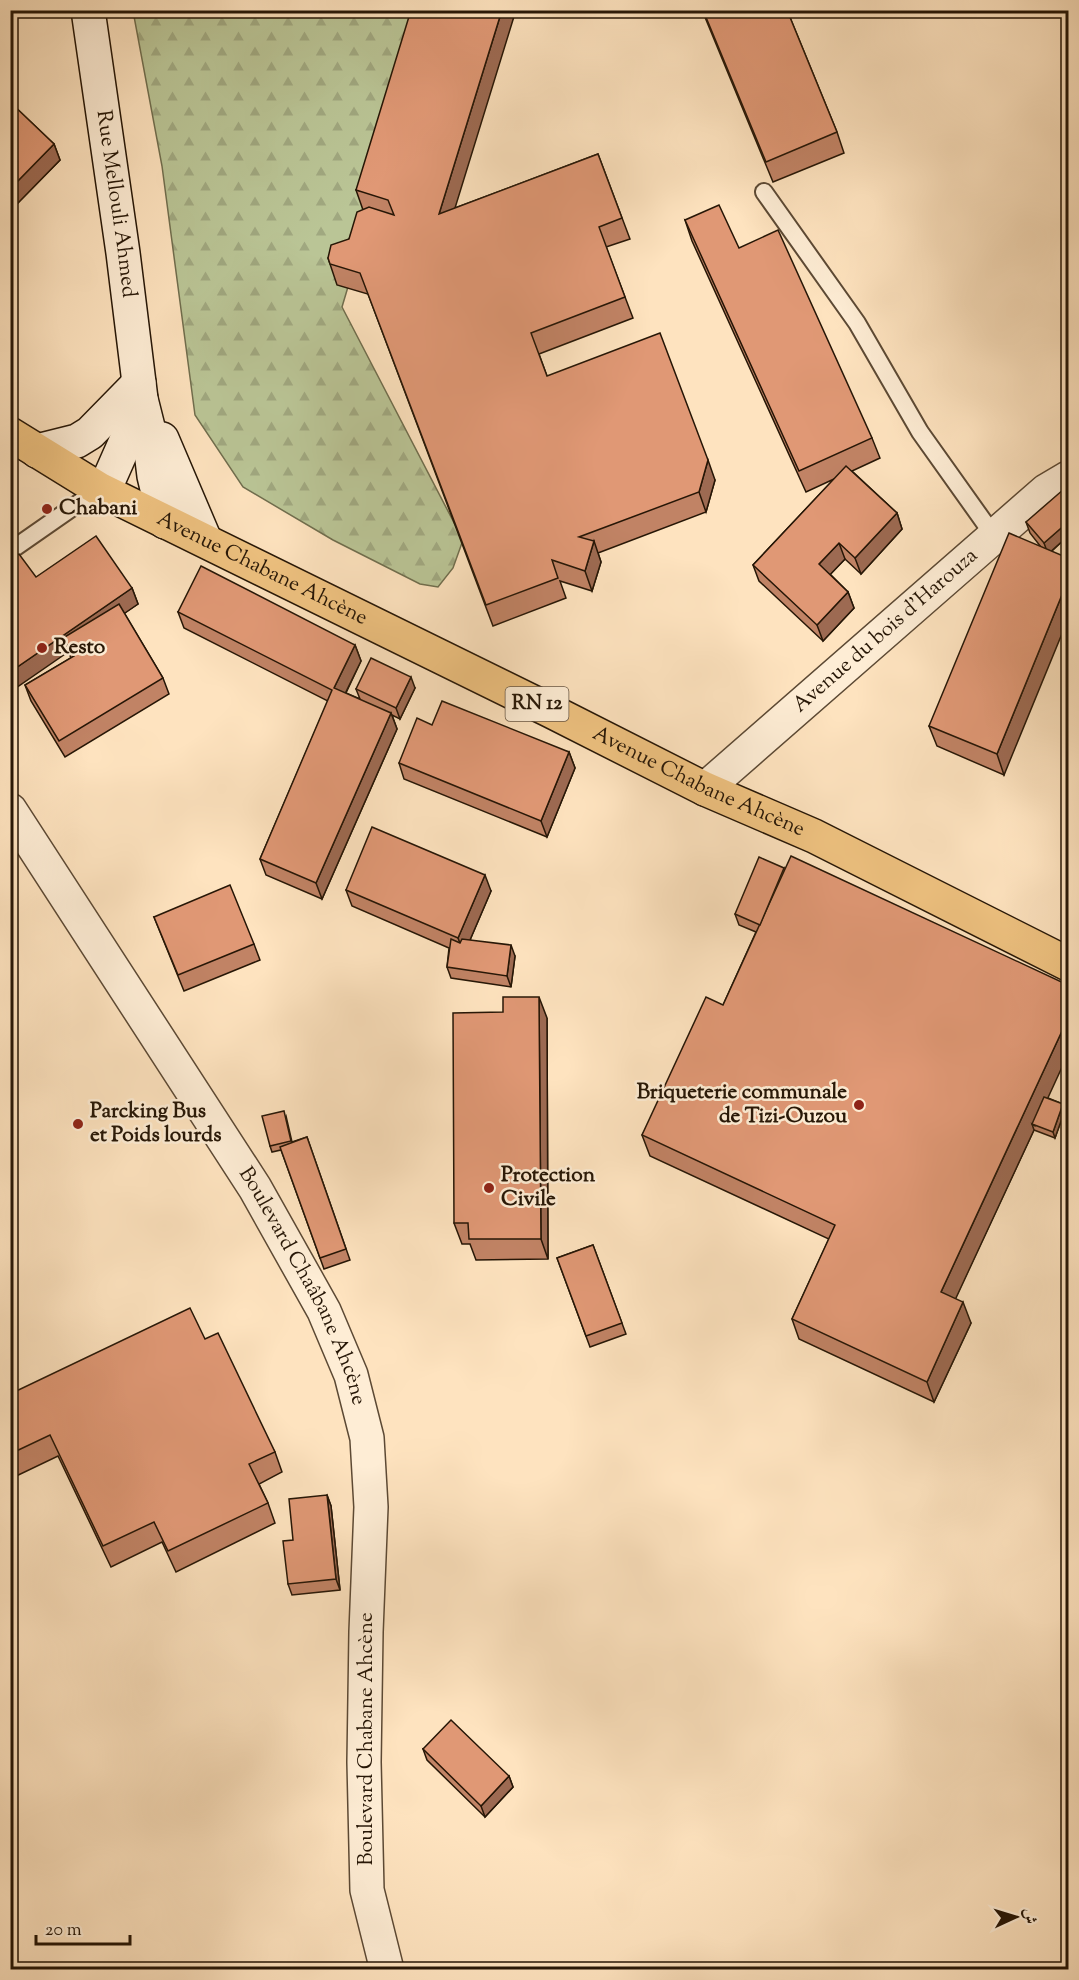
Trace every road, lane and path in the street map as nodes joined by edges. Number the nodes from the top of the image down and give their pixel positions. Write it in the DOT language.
graph roads {
  1 [pos="88,10"];
  2 [pos="764,192"];
  3 [pos="140,391"];
  4 [pos="24,442"];
  5 [pos="1068,478"];
  6 [pos="99,489"];
  7 [pos="165,522"];
  8 [pos="994,537"];
  9 [pos="205,540"];
  10 [pos="10,551"];
  11 [pos="705,789"];
  12 [pos="10,810"];
  13 [pos="1068,964"];
  14 [pos="371,1507"];
  15 [pos="387,1970"];
  1 -- 3 [label="street, Rue Mellouli Ahmed"];
  2 -- 8 [label="lane"];
  3 -- 4 [label="street"];
  3 -- 6 [label="street, Rue Mellouli Ahmed"];
  3 -- 7 [label="street, Rue Mellouli Ahmed"];
  3 -- 9 [label="street"];
  4 -- 6 [label="main road, Avenue Chabane Ahcène / RN 12"];
  5 -- 8 [label="street, Avenue du bois d'Harouza"];
  6 -- 7 [label="main road, Avenue Chabane Ahcène / RN 12"];
  6 -- 10 [label="lane"];
  7 -- 9 [label="main road, Avenue Chabane Ahcène / RN 12"];
  8 -- 11 [label="street, Avenue du bois d'Harouza"];
  9 -- 11 [label="main road, Avenue Chabane Ahcène / RN 12"];
  11 -- 13 [label="main road, Avenue Chabane Ahcène / RN 12"];
  12 -- 14 [label="street, Boulevard Chaâbane Ahcène"];
  14 -- 15 [label="street, Boulevard Chabane Ahcène"];
}
